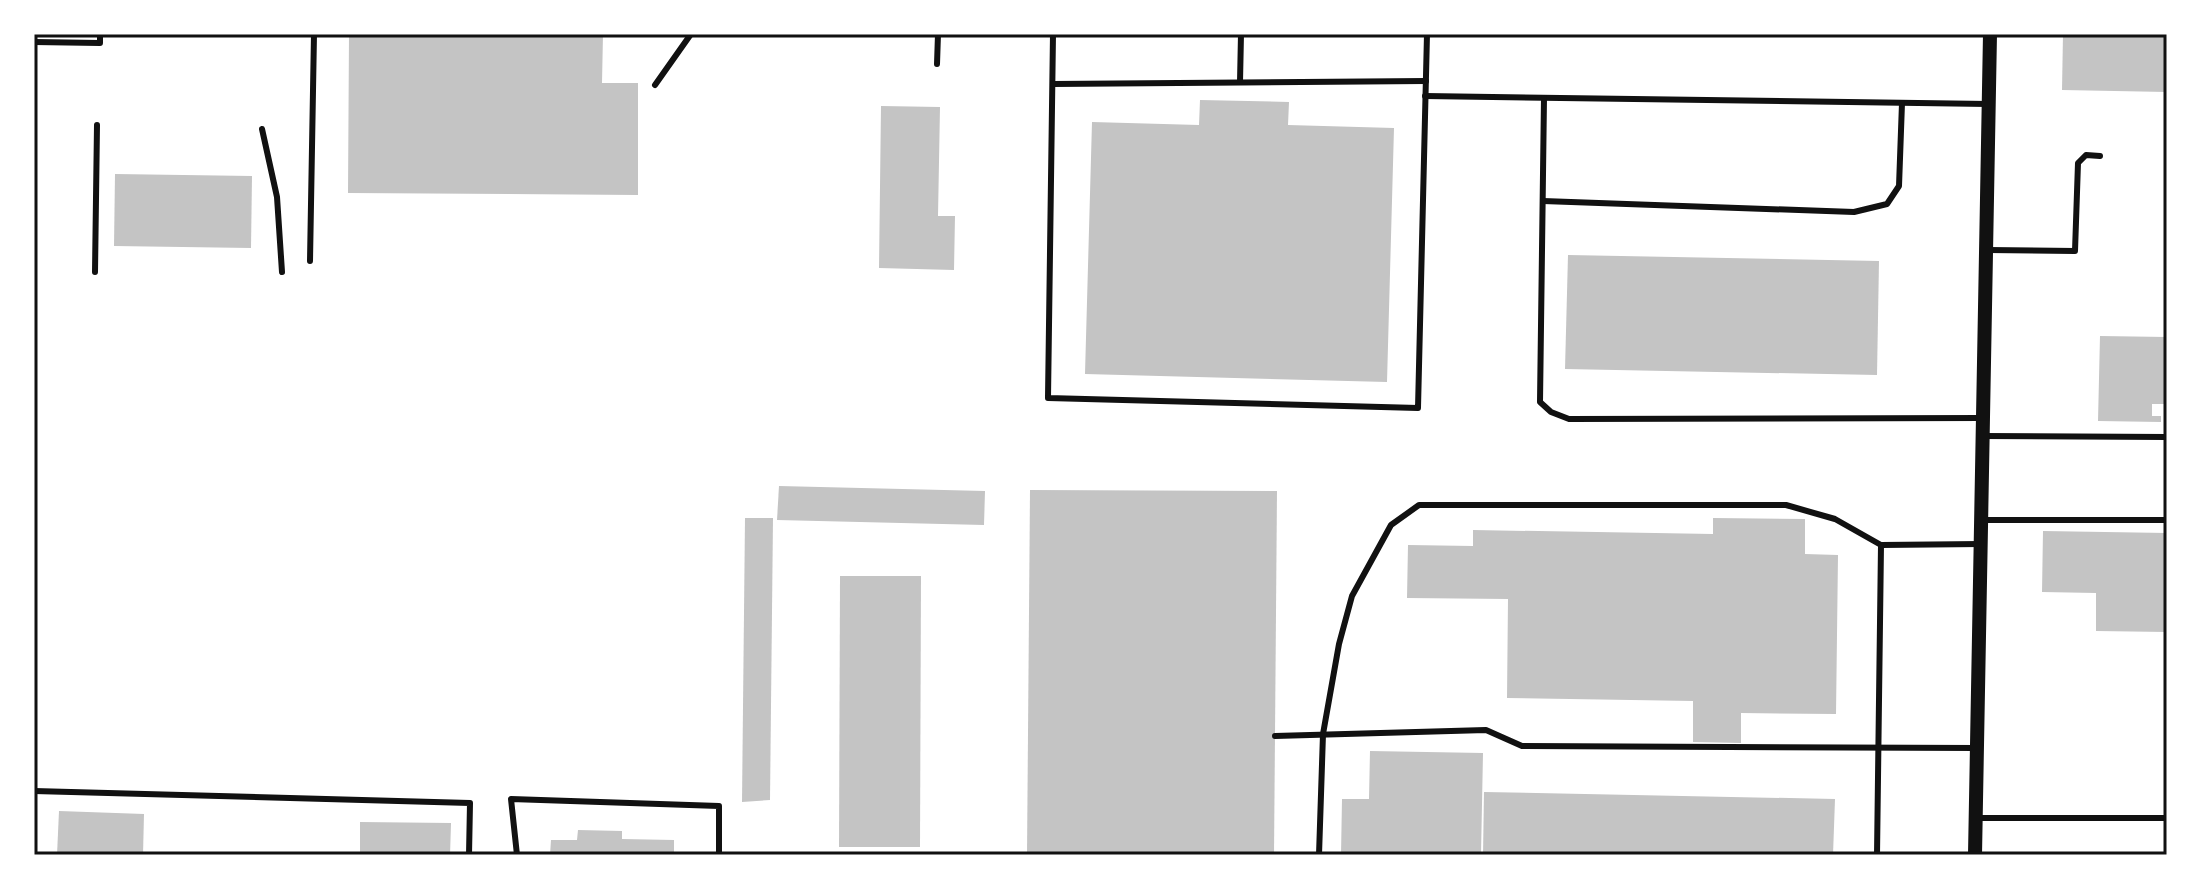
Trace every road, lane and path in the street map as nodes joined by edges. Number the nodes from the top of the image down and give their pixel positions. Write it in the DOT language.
graph roads {
  1 [pos="100,34"];
  2 [pos="314,34"];
  3 [pos="691,34"];
  4 [pos="938,34"];
  5 [pos="1053,34"];
  6 [pos="1241,34"];
  7 [pos="1427,34"];
  8 [pos="1990,34"];
  9 [pos="34,42"];
  10 [pos="937,64"];
  11 [pos="1426,81"];
  12 [pos="1240,82"];
  13 [pos="1053,84"];
  14 [pos="655,85"];
  15 [pos="1425,96"];
  16 [pos="1544,98"];
  17 [pos="1902,103"];
  18 [pos="1988,104"];
  19 [pos="97,125"];
  20 [pos="262,129"];
  21 [pos="2100,156"];
  22 [pos="1543,201"];
  23 [pos="1986,250"];
  24 [pos="310,261"];
  25 [pos="95,272"];
  26 [pos="282,272"];
  27 [pos="1983,418"];
  28 [pos="1983,436"];
  29 [pos="2167,437"];
  30 [pos="1981,520"];
  31 [pos="2167,520"];
  32 [pos="1981,544"];
  33 [pos="1881,545"];
  34 [pos="1323,734"];
  35 [pos="1275,736"];
  36 [pos="1878,747"];
  37 [pos="1977,748"];
  38 [pos="34,791"];
  39 [pos="1976,818"];
  40 [pos="2167,818"];
  41 [pos="469,855"];
  42 [pos="517,855"];
  43 [pos="719,855"];
  44 [pos="1319,855"];
  45 [pos="1877,855"];
  46 [pos="1975,855"];
  1 -- 9 [label="lane"];
  2 -- 24 [label="lane"];
  3 -- 14 [label="lane"];
  4 -- 10 [label="lane"];
  5 -- 13 [label="lane"];
  6 -- 12 [label="lane"];
  7 -- 11 [label="lane"];
  8 -- 18 [label="street"];
  11 -- 12 [label="lane"];
  11 -- 15 [label="lane"];
  12 -- 13 [label="lane"];
  13 -- 15 [label="lane"];
  15 -- 16 [label="lane"];
  16 -- 17 [label="lane"];
  16 -- 22 [label="lane"];
  17 -- 18 [label="lane"];
  17 -- 22 [label="lane"];
  18 -- 23 [label="street"];
  19 -- 25 [label="lane"];
  20 -- 26 [label="lane"];
  21 -- 23 [label="lane"];
  22 -- 27 [label="lane"];
  23 -- 27 [label="street"];
  27 -- 28 [label="street"];
  28 -- 29 [label="lane"];
  28 -- 30 [label="street"];
  30 -- 31 [label="lane"];
  30 -- 32 [label="street"];
  32 -- 33 [label="lane"];
  32 -- 37 [label="street"];
  33 -- 34 [label="lane"];
  33 -- 36 [label="lane"];
  34 -- 35 [label="lane"];
  34 -- 36 [label="lane"];
  34 -- 44 [label="lane"];
  36 -- 37 [label="lane"];
  36 -- 45 [label="lane"];
  37 -- 39 [label="street"];
  38 -- 41 [label="lane"];
  39 -- 40 [label="lane"];
  39 -- 46 [label="street"];
  42 -- 43 [label="lane"];
}
